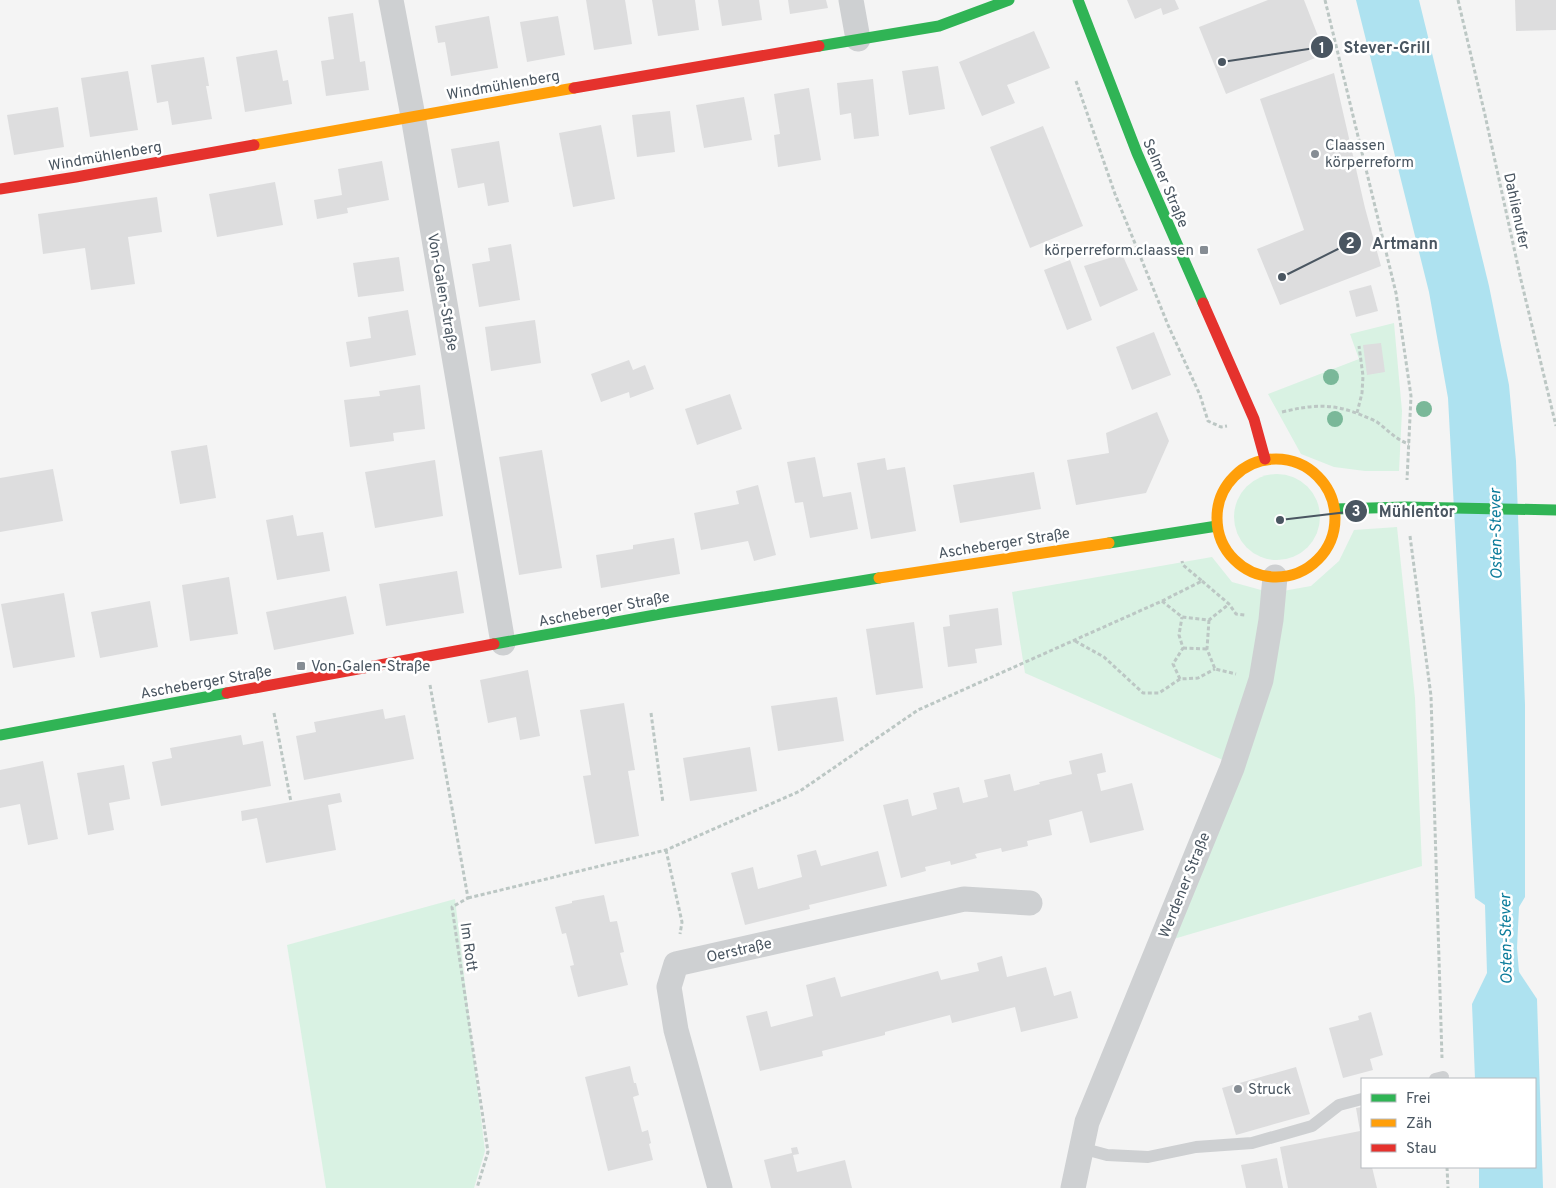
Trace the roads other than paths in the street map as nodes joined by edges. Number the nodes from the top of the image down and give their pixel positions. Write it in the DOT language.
graph roads {
  1 [pos="391,0"];
  2 [pos="851,0"];
  3 [pos="1009,0"];
  4 [pos="1078,0"];
  5 [pos="858,38"];
  6 [pos="413,116"];
  7 [pos="0,189"];
  8 [pos="1265,459"];
  9 [pos="1335,509"];
  10 [pos="1551,510"];
  11 [pos="1217,526"];
  12 [pos="1275,577"];
  13 [pos="502,643"];
  14 [pos="0,735"];
  15 [pos="1030,903"];
  16 [pos="1361,1099"];
  17 [pos="1081,1148"];
  18 [pos="720,1188"];
  19 [pos="1073,1188"];
  1 -- 6 [label="street, Von-Galen-Straße"];
  2 -- 5 [label="street"];
  3 -- 5 [label="street, Windmühlenberg"];
  4 -- 8 [label="street, Selmer Straße"];
  5 -- 6 [label="street, Windmühlenberg"];
  6 -- 7 [label="street, Windmühlenberg"];
  6 -- 13 [label="street, Von-Galen-Straße"];
  8 -- 9 [label="street"];
  8 -- 11 [label="street"];
  9 -- 10 [label="street"];
  9 -- 12 [label="street"];
  11 -- 12 [label="street"];
  11 -- 13 [label="street, Ascheberger Straße"];
  12 -- 17 [label="street, Werdener Straße"];
  13 -- 14 [label="street, Ascheberger Straße"];
  15 -- 18 [label="street, Oerstraße"];
  16 -- 17 [label="lane"];
  17 -- 19 [label="street, Werdener Straße"];
}
